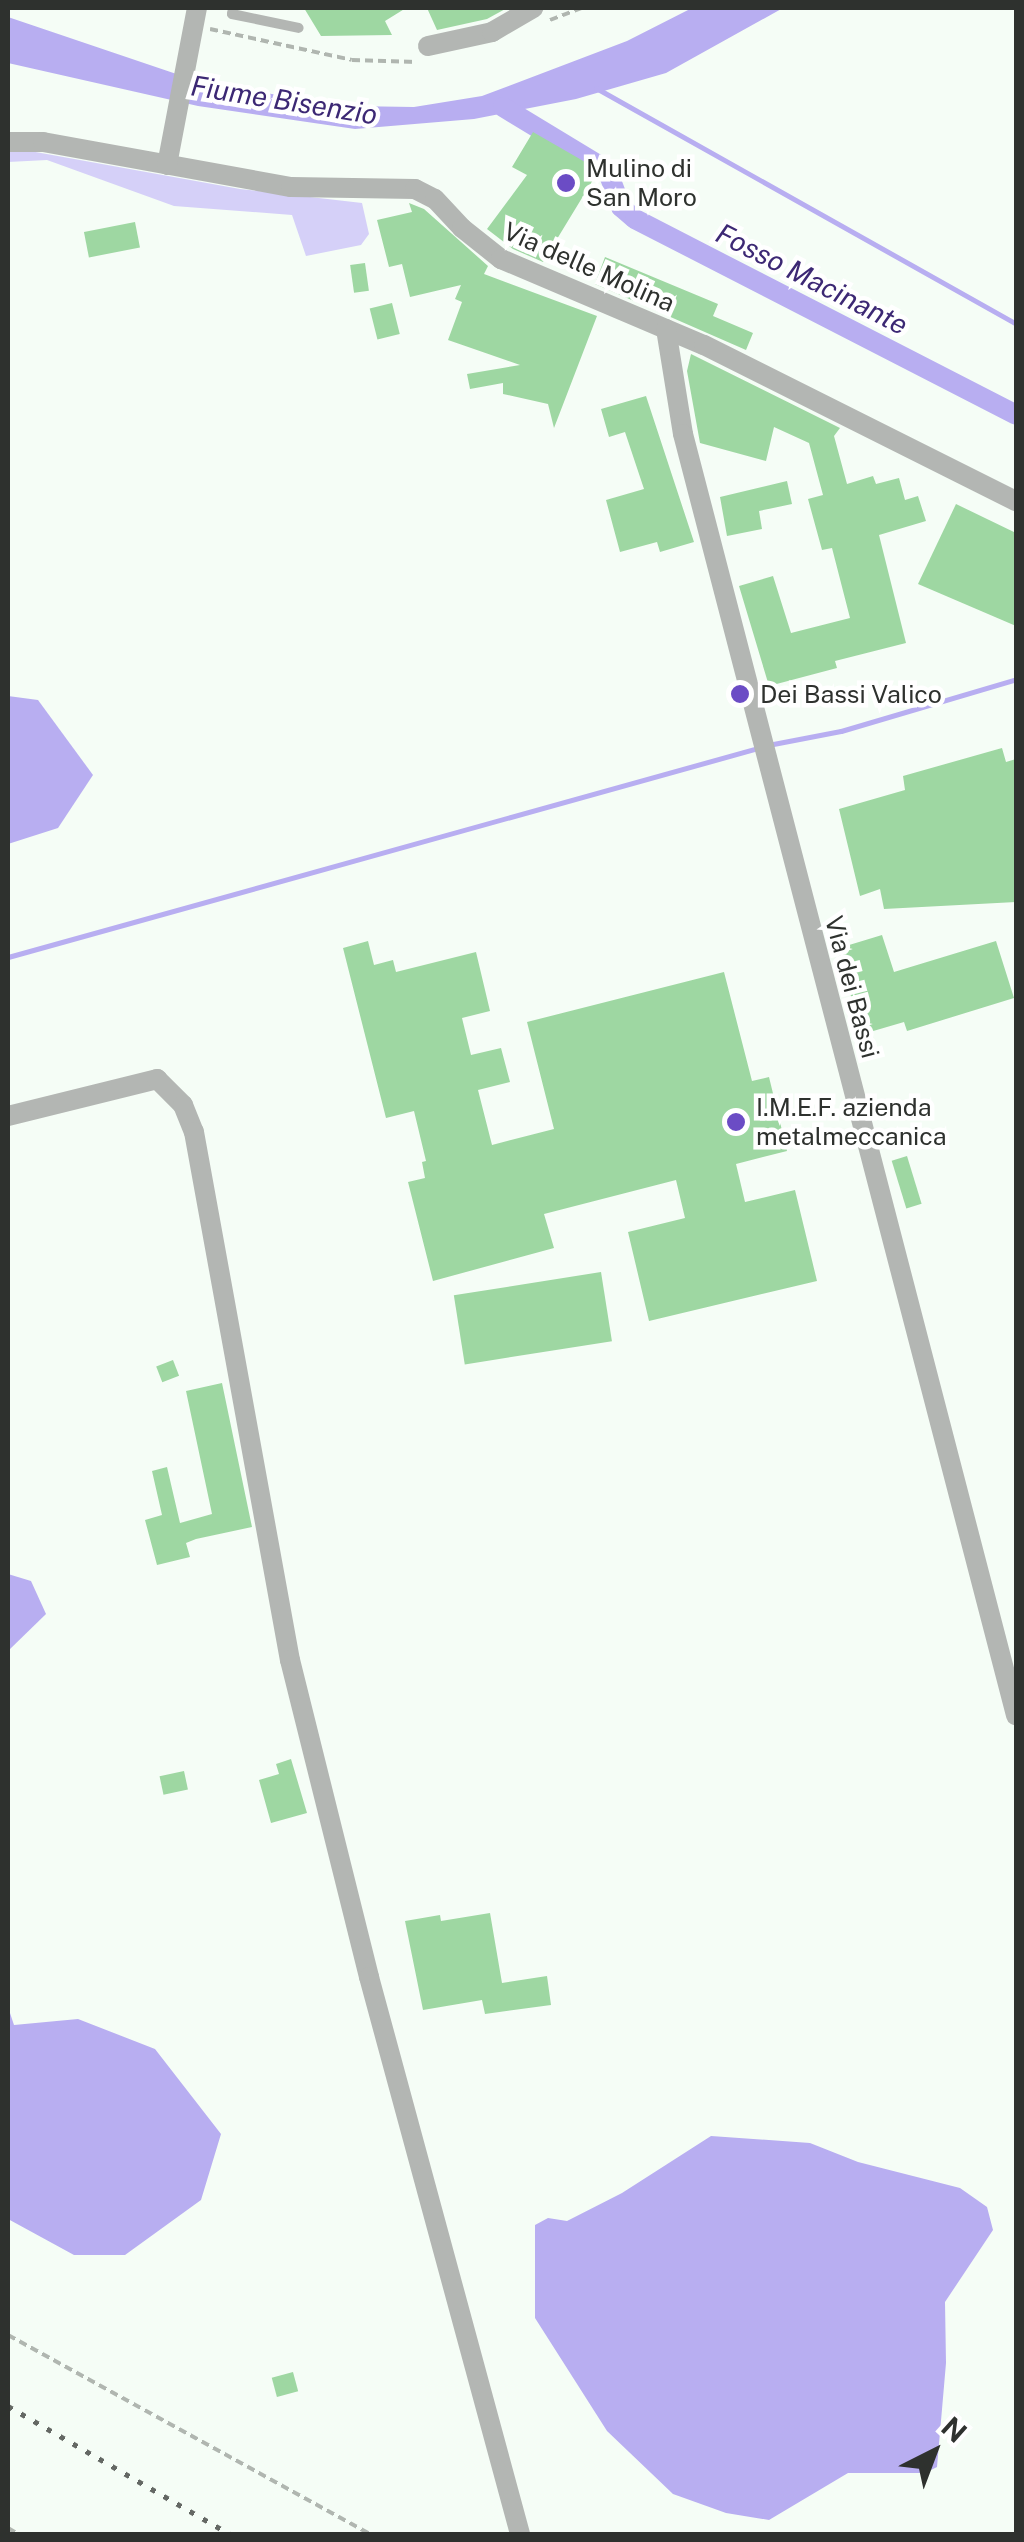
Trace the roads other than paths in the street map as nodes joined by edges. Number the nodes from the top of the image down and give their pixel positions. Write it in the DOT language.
graph roads {
  1 [pos="234,8"];
  2 [pos="540,14"];
  3 [pos="196,17"];
  4 [pos="299,28"];
  5 [pos="427,54"];
  6 [pos="8,142"];
  7 [pos="168,156"];
  8 [pos="666,329"];
  9 [pos="1016,501"];
  10 [pos="8,1116"];
  11 [pos="1016,1706"];
  12 [pos="520,2534"];
  1 -- 4 [label="lane"];
  2 -- 5 [label="street"];
  3 -- 7 [label="street"];
  6 -- 7 [label="street, Via delle Molina"];
  7 -- 8 [label="street, Via delle Molina"];
  8 -- 9 [label="street, Via delle Molina"];
  8 -- 11 [label="street, Via dei Bassi"];
  10 -- 12 [label="street"];
}
